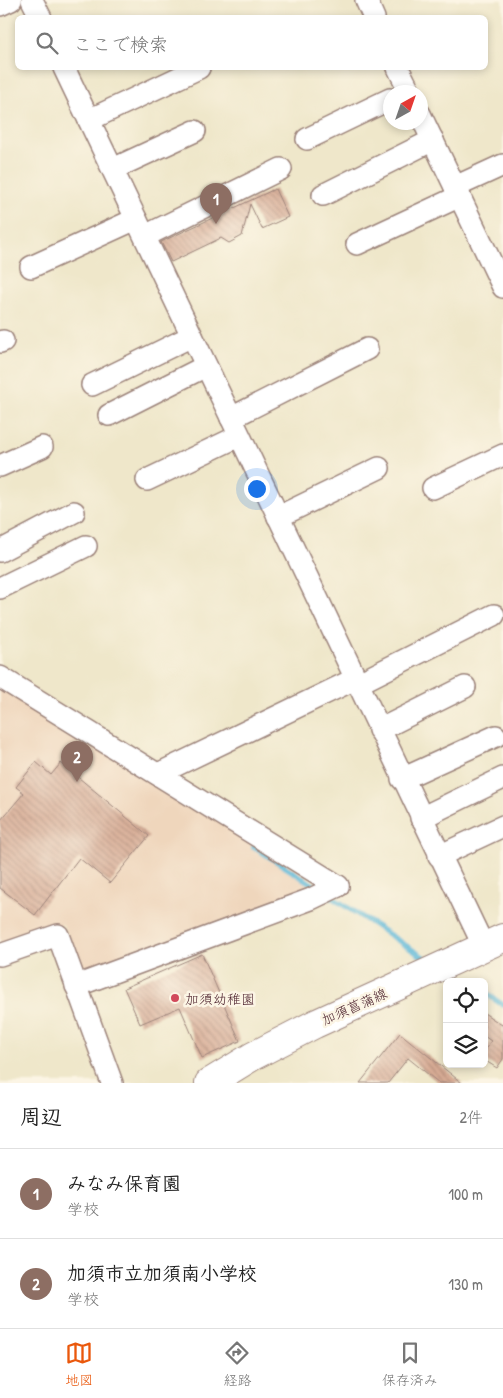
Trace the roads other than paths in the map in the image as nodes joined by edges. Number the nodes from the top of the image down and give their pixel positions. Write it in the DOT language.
graph roads {
  1 [pos="11,0"];
  2 [pos="32,0"];
  3 [pos="366,0"];
  4 [pos="0,5"];
  5 [pos="40,15"];
  6 [pos="373,15"];
  7 [pos="65,70"];
  8 [pos="194,70"];
  9 [pos="398,70"];
  10 [pos="401,85"];
  11 [pos="383,103"];
  12 [pos="90,120"];
  13 [pos="427,130"];
  14 [pos="195,131"];
  15 [pos="307,139"];
  16 [pos="432,140"];
  17 [pos="503,165"];
  18 [pos="113,169"];
  19 [pos="281,170"];
  20 [pos="457,192"];
  21 [pos="323,195"];
  22 [pos="141,228"];
  23 [pos="357,244"];
  24 [pos="31,267"];
  25 [pos="503,288"];
  26 [pos="192,336"];
  27 [pos="367,349"];
  28 [pos="206,366"];
  29 [pos="92,385"];
  30 [pos="109,415"];
  31 [pos="235,427"];
  32 [pos="42,447"];
  33 [pos="503,455"];
  34 [pos="0,466"];
  35 [pos="379,468"];
  36 [pos="147,480"];
  37 [pos="433,488"];
  38 [pos="74,512"];
  39 [pos="278,517"];
  40 [pos="86,546"];
  41 [pos="0,551"];
  42 [pos="0,588"];
  43 [pos="494,615"];
  44 [pos="0,677"];
  45 [pos="356,681"];
  46 [pos="465,687"];
  47 [pos="379,730"];
  48 [pos="496,736"];
  49 [pos="158,774"];
  50 [pos="503,778"];
  51 [pos="402,779"];
  52 [pos="421,818"];
  53 [pos="503,826"];
  54 [pos="439,856"];
  55 [pos="493,942"];
  56 [pos="0,955"];
  57 [pos="76,986"];
  58 [pos="112,1083"];
  59 [pos="209,1083"];
  1 -- 4 [label="street"];
  2 -- 5 [label="street"];
  3 -- 6 [label="street"];
  7 -- 12 [label="street"];
  8 -- 12 [label="street"];
  9 -- 10 [label="street"];
  11 -- 15 [label="street"];
  12 -- 18 [label="street"];
  13 -- 16 [label="street"];
  14 -- 18 [label="street"];
  16 -- 20 [label="street"];
  16 -- 21 [label="street"];
  17 -- 20 [label="street"];
  18 -- 22 [label="street"];
  19 -- 22 [label="street"];
  20 -- 23 [label="street"];
  20 -- 25 [label="street"];
  22 -- 24 [label="street"];
  22 -- 26 [label="street"];
  26 -- 28 [label="street"];
  26 -- 29 [label="street"];
  27 -- 31 [label="street"];
  28 -- 30 [label="street"];
  28 -- 31 [label="street"];
  31 -- 36 [label="street"];
  31 -- 39 [label="street"];
  32 -- 34 [label="street"];
  33 -- 37 [label="street"];
  35 -- 39 [label="street"];
  38 -- 41 [label="street"];
  39 -- 45 [label="street"];
  40 -- 42 [label="street"];
  43 -- 45 [label="street"];
  44 -- 49 [label="street"];
  45 -- 47 [label="street"];
  45 -- 49 [label="street"];
  46 -- 47 [label="street"];
  47 -- 51 [label="street"];
  48 -- 51 [label="street"];
  49 -- 57 [label="street"];
  50 -- 52 [label="street"];
  51 -- 52 [label="street"];
  52 -- 54 [label="street"];
  53 -- 54 [label="street"];
  54 -- 55 [label="street"];
  55 -- 59 [label="main road, 加須菖蒲線"];
  56 -- 57 [label="street"];
  57 -- 58 [label="street"];
}
